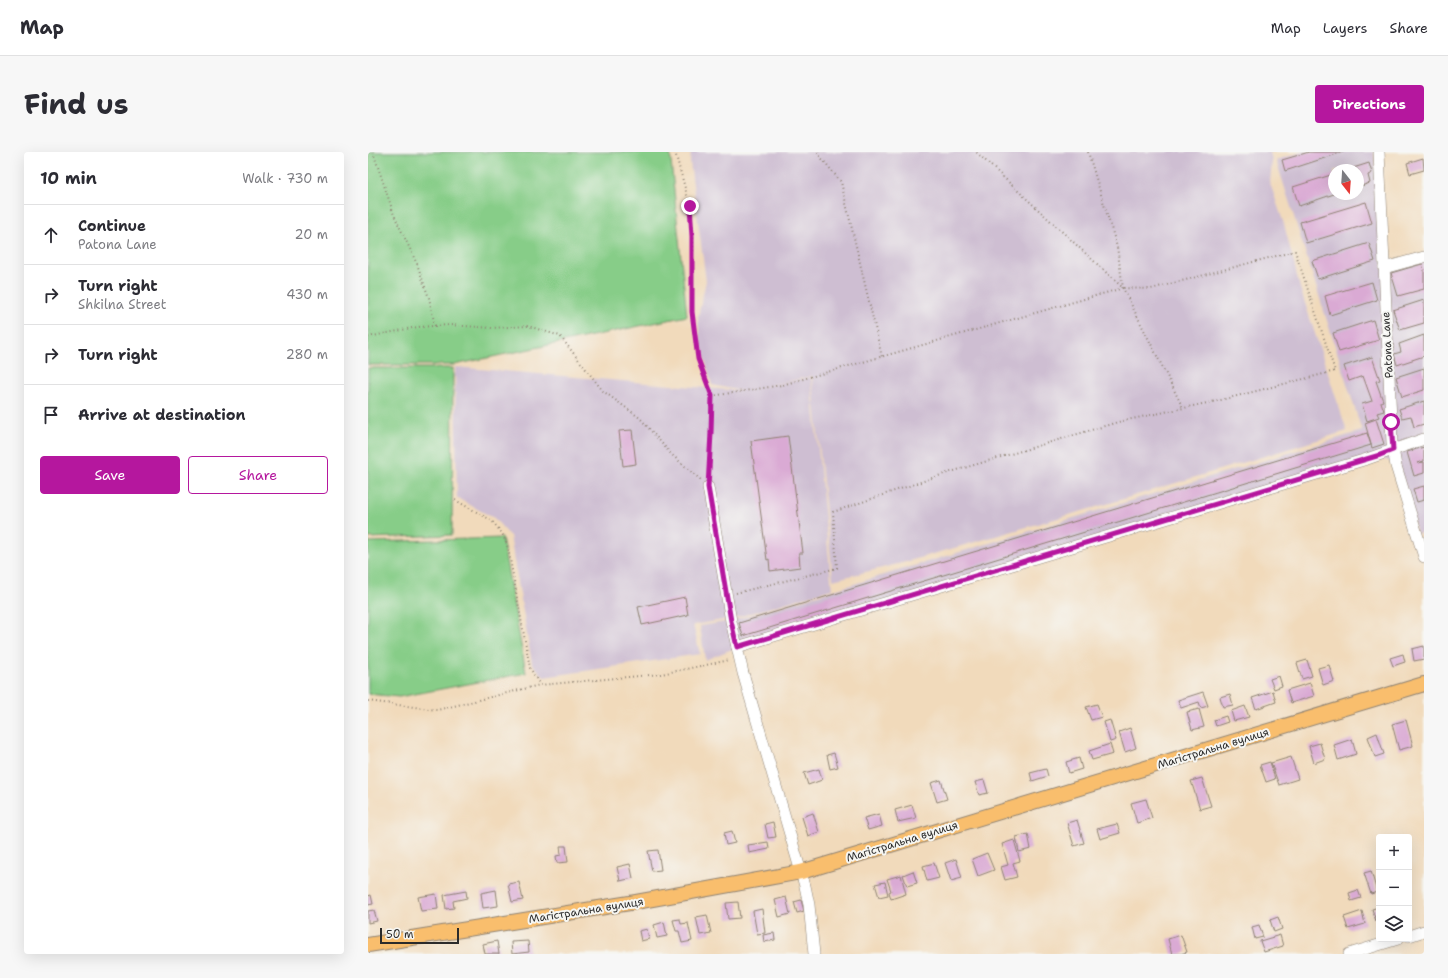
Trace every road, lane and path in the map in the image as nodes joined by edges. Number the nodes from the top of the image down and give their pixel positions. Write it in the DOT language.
graph roads {
  1 [pos="373,152"];
  2 [pos="675,152"];
  3 [pos="818,152"];
  4 [pos="976,152"];
  5 [pos="1088,152"];
  6 [pos="1379,152"];
  7 [pos="1424,256"];
  8 [pos="1384,268"];
  9 [pos="1123,288"];
  10 [pos="435,326"];
  11 [pos="368,337"];
  12 [pos="882,357"];
  13 [pos="712,396"];
  14 [pos="1183,408"];
  15 [pos="1424,439"];
  16 [pos="1393,450"];
  17 [pos="708,487"];
  18 [pos="455,500"];
  19 [pos="1424,557"];
  20 [pos="727,595"];
  21 [pos="738,652"];
  22 [pos="1424,684"];
  23 [pos="540,685"];
  24 [pos="368,701"];
  25 [pos="801,872"];
  26 [pos="1424,931"];
  27 [pos="1412,935"];
  28 [pos="1388,942"];
  29 [pos="368,945"];
  30 [pos="814,954"];
  31 [pos="1349,954"];
  1 -- 10 [label="path"];
  2 -- 13 [label="path"];
  3 -- 12 [label="path"];
  4 -- 9 [label="path"];
  5 -- 9 [label="path"];
  6 -- 8 [label="street, Patona Lane"];
  7 -- 8 [label="street"];
  8 -- 16 [label="street, Patona Lane"];
  9 -- 12 [label="path"];
  9 -- 14 [label="path"];
  9 -- 14 [label="path"];
  10 -- 11 [label="path"];
  10 -- 17 [label="path"];
  12 -- 13 [label="path"];
  13 -- 17 [label="path"];
  14 -- 20 [label="path"];
  15 -- 16 [label="street"];
  16 -- 19 [label="street, Patona Lane"];
  16 -- 21 [label="street"];
  17 -- 20 [label="street"];
  18 -- 23 [label="path"];
  20 -- 21 [label="street"];
  21 -- 23 [label="path"];
  21 -- 25 [label="street"];
  22 -- 25 [label="main road, Магістральна вулиця"];
  23 -- 24 [label="path"];
  25 -- 29 [label="main road, Магістральна вулиця"];
  25 -- 30 [label="street"];
  26 -- 27 [label="street"];
  28 -- 31 [label="street"];
}
